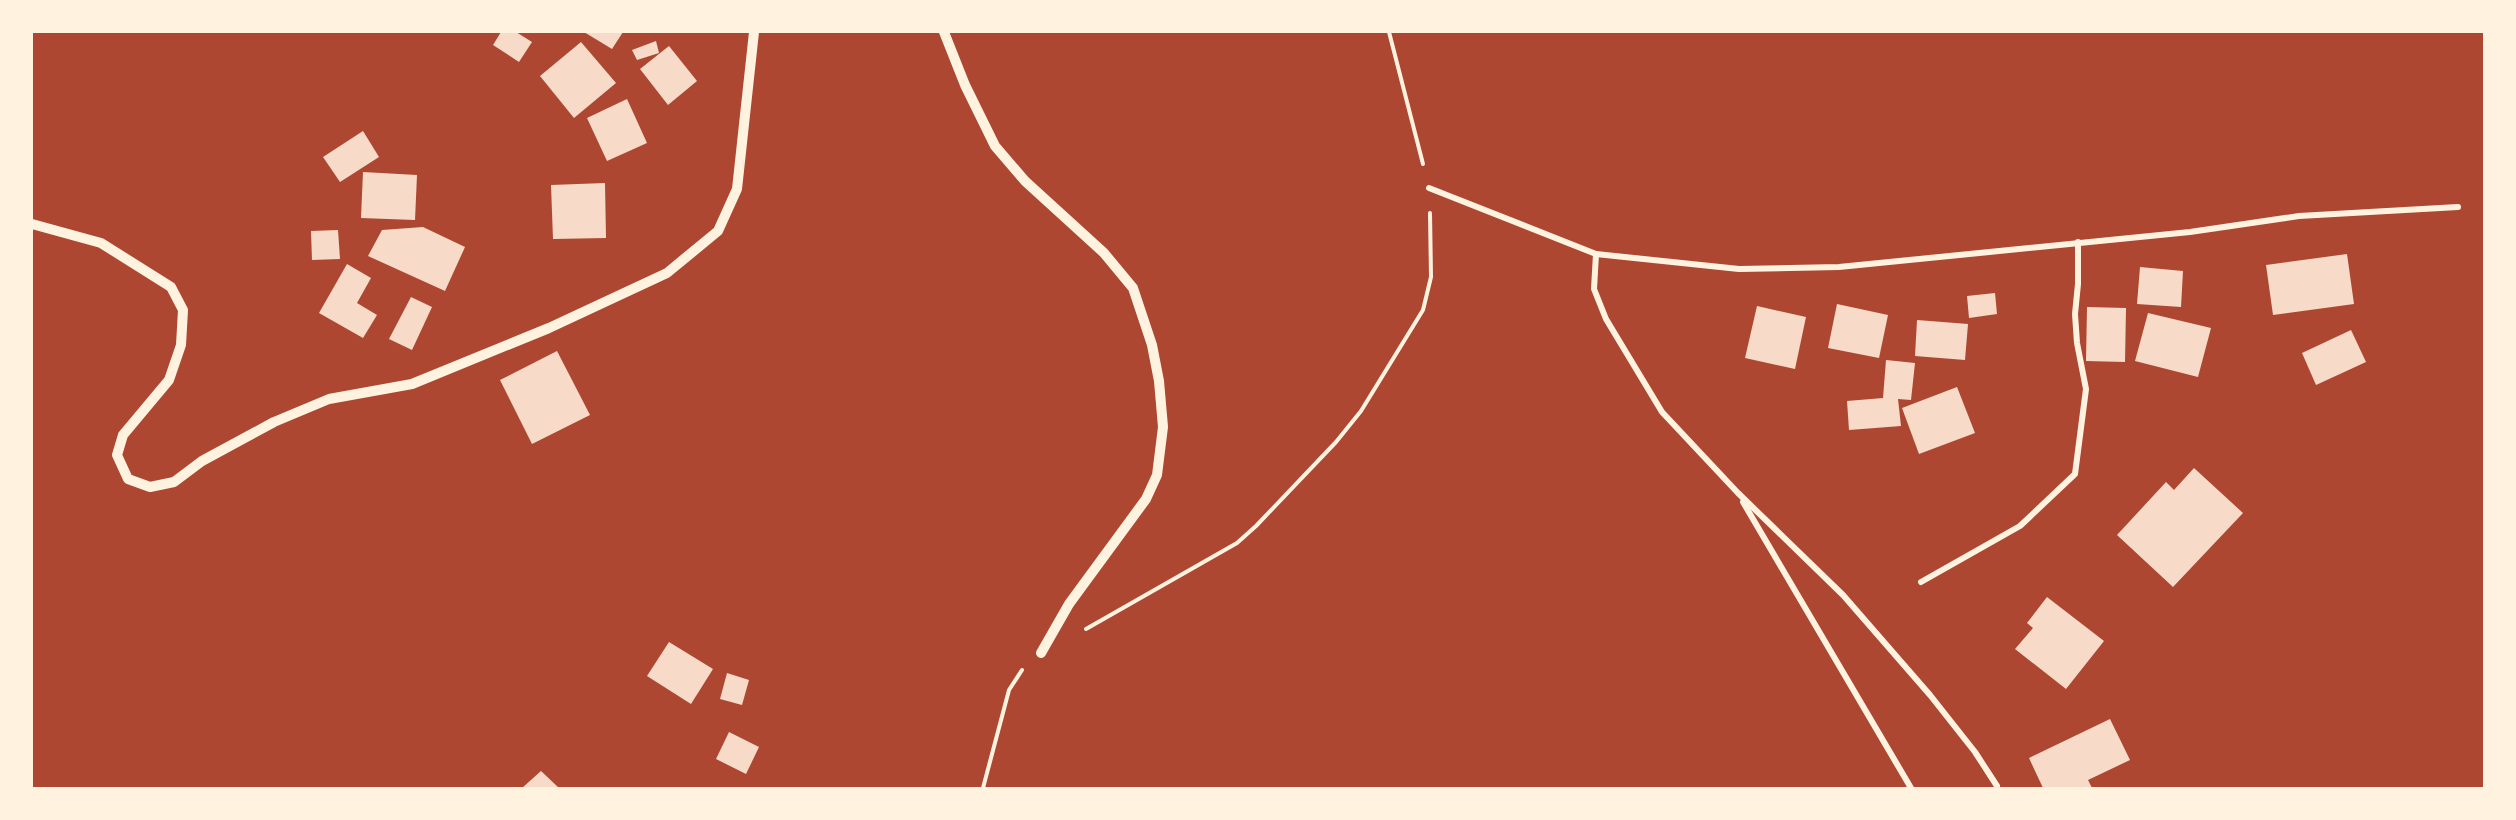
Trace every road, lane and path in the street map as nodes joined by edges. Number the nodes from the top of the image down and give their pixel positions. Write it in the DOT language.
graph roads {
  1 [pos="754,32"];
  2 [pos="944,32"];
  3 [pos="1389,32"];
  4 [pos="1429,188"];
  5 [pos="2458,207"];
  6 [pos="32,224"];
  7 [pos="2078,242"];
  8 [pos="1596,254"];
  9 [pos="1738,493"];
  10 [pos="1921,582"];
  11 [pos="1041,653"];
  12 [pos="1997,786"];
  13 [pos="983,789"];
  14 [pos="1911,789"];
  1 -- 6 [label="street"];
  2 -- 11 [label="street"];
  3 -- 4 [label="path"];
  4 -- 8 [label="street"];
  4 -- 11 [label="path"];
  5 -- 7 [label="street"];
  7 -- 8 [label="street"];
  7 -- 10 [label="street"];
  8 -- 9 [label="street"];
  9 -- 12 [label="street"];
  9 -- 14 [label="street"];
  11 -- 13 [label="path"];
}
